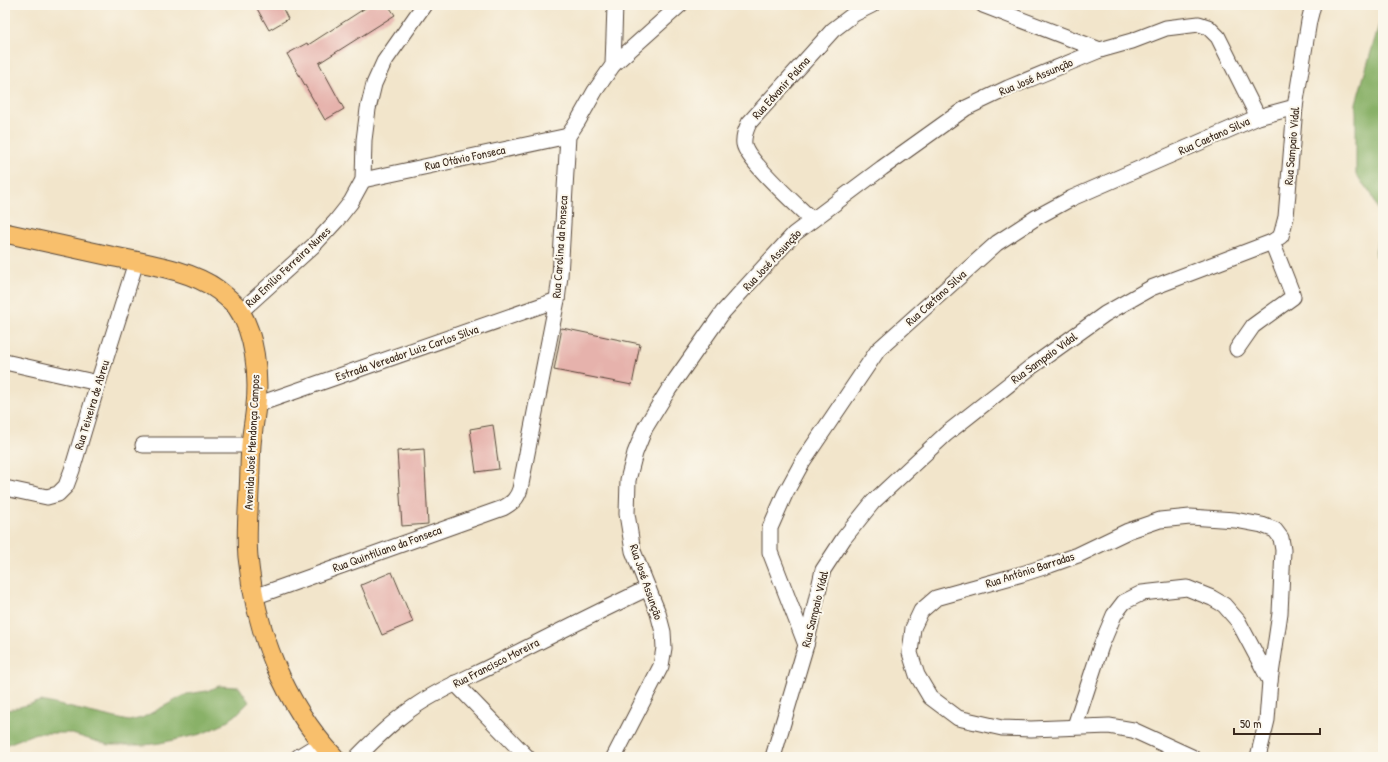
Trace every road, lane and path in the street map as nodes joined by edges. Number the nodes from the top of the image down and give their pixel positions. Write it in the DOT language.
graph roads {
  1 [pos="615,5"];
  2 [pos="680,5"];
  3 [pos="872,5"];
  4 [pos="983,5"];
  5 [pos="1313,5"];
  6 [pos="416,9"];
  7 [pos="1100,50"];
  8 [pos="613,65"];
  9 [pos="1295,107"];
  10 [pos="1258,117"];
  11 [pos="568,136"];
  12 [pos="363,180"];
  13 [pos="812,220"];
  14 [pos="5,233"];
  15 [pos="1272,242"];
  16 [pos="136,262"];
  17 [pos="557,300"];
  18 [pos="240,312"];
  19 [pos="1237,349"];
  20 [pos="5,362"];
  21 [pos="98,382"];
  22 [pos="256,405"];
  23 [pos="143,445"];
  24 [pos="251,445"];
  25 [pos="5,488"];
  26 [pos="517,498"];
  27 [pos="648,588"];
  28 [pos="254,596"];
  29 [pos="806,645"];
  30 [pos="1270,681"];
  31 [pos="455,683"];
  32 [pos="1075,726"];
  33 [pos="322,743"];
  34 [pos="298,757"];
  35 [pos="334,757"];
  36 [pos="357,757"];
  37 [pos="527,757"];
  38 [pos="614,757"];
  39 [pos="773,757"];
  40 [pos="1192,757"];
  41 [pos="1258,757"];
  1 -- 8 [label="street"];
  2 -- 8 [label="street"];
  3 -- 13 [label="street, Rua Edvanir Palma"];
  4 -- 7 [label="street"];
  5 -- 9 [label="street, Rua Sampaio Vidal"];
  6 -- 12 [label="street, Rua Emílio Ferreira Nunes"];
  7 -- 10 [label="street, Rua José Assunção"];
  7 -- 13 [label="street, Rua José Assunção"];
  8 -- 11 [label="street"];
  9 -- 10 [label="street, Rua Caetano Silva"];
  9 -- 15 [label="street, Rua Sampaio Vidal"];
  10 -- 29 [label="street, Rua Caetano Silva"];
  11 -- 12 [label="street, Rua Otávio Fonseca"];
  11 -- 17 [label="street, Rua Carolina da Fonseca"];
  12 -- 18 [label="street, Rua Emílio Ferreira Nunes"];
  13 -- 27 [label="street, Rua José Assunção"];
  14 -- 16 [label="main road, Avenida José Mendonça Campos"];
  15 -- 19 [label="street"];
  15 -- 29 [label="street, Rua Sampaio Vidal"];
  16 -- 18 [label="main road, Avenida José Mendonça Campos"];
  16 -- 21 [label="street, Rua Teixeira de Abreu"];
  17 -- 22 [label="street, Estrada Vereador Luiz Carlos Silva"];
  17 -- 26 [label="street, Rua Carolina da Fonseca"];
  18 -- 22 [label="main road, Avenida José Mendonça Campos"];
  20 -- 21 [label="street"];
  21 -- 25 [label="street, Rua Teixeira de Abreu"];
  22 -- 24 [label="main road, Avenida José Mendonça Campos"];
  23 -- 24 [label="street"];
  24 -- 28 [label="main road, Avenida José Mendonça Campos"];
  26 -- 28 [label="street, Rua Quintiliano da Fonseca"];
  27 -- 31 [label="street, Rua Francisco Moreira"];
  27 -- 38 [label="street, Rua José Assunção"];
  28 -- 33 [label="main road, Avenida José Mendonça Campos"];
  29 -- 39 [label="street, Rua Sampaio Vidal"];
  30 -- 32 [label="street"];
  30 -- 32 [label="street, Rua Antônio Barradas"];
  30 -- 41 [label="street, Rua Antônio Barradas"];
  31 -- 36 [label="street, Rua Francisco Moreira"];
  31 -- 37 [label="street"];
  32 -- 40 [label="street, Rua Antônio Barradas"];
  33 -- 34 [label="street"];
  33 -- 35 [label="main road, Avenida José Mendonça Campos"];
}
